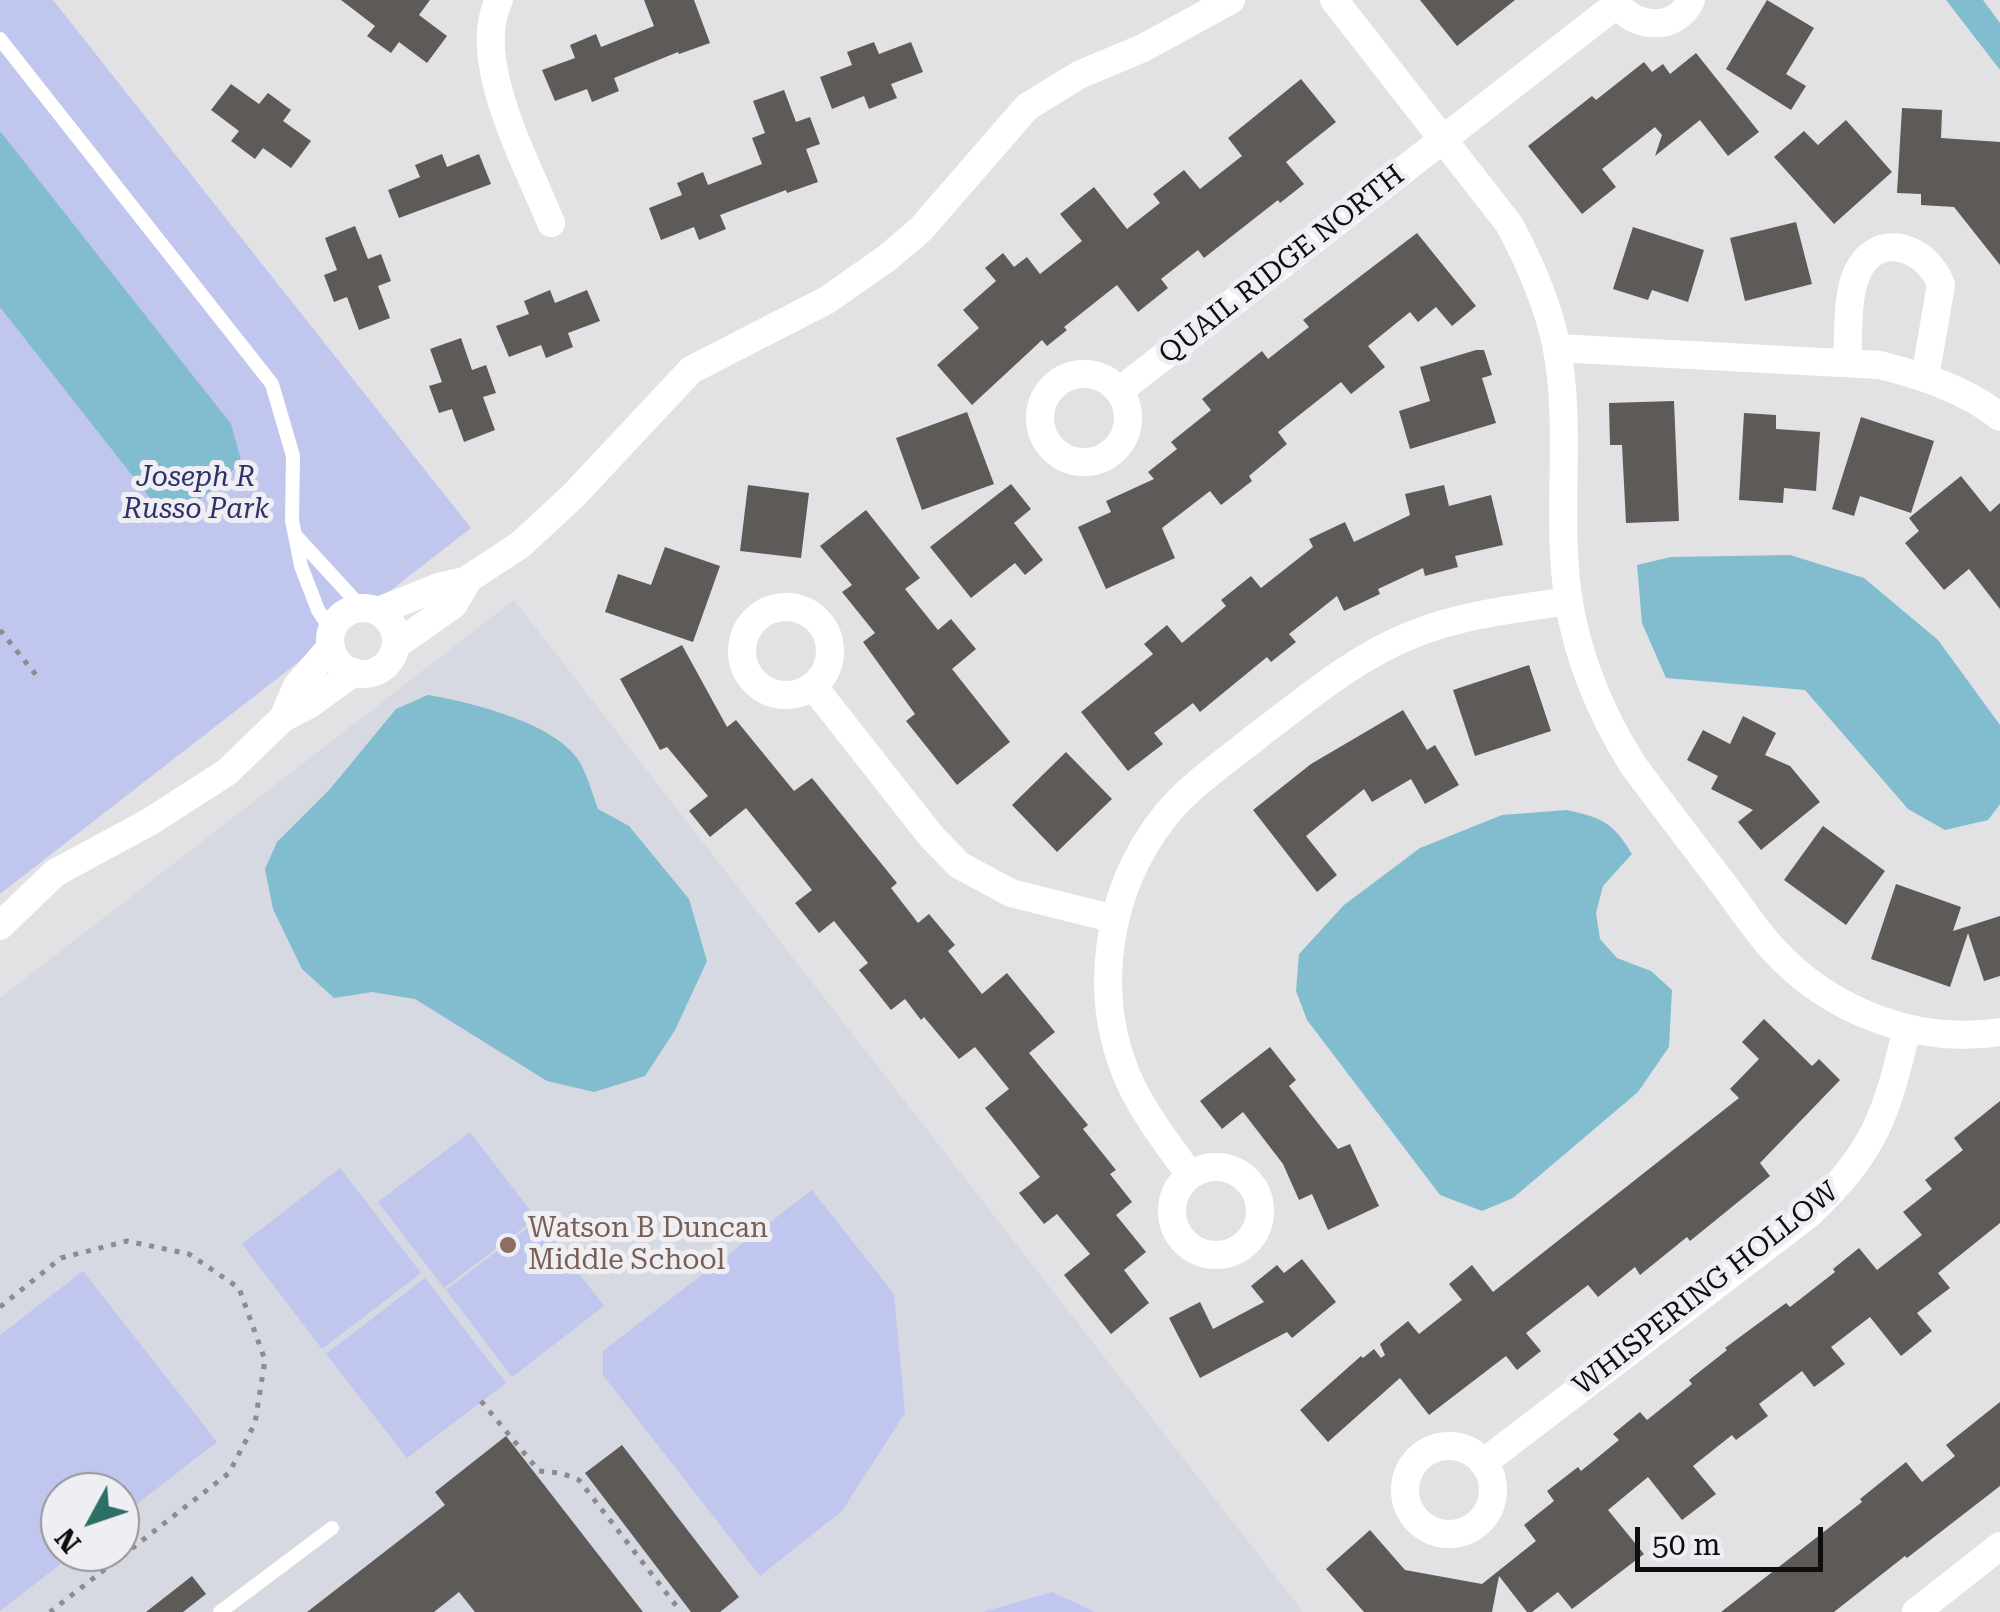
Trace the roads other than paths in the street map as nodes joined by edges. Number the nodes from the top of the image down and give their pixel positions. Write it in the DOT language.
graph roads {
  1 [pos="499,0"];
  2 [pos="1231,0"];
  3 [pos="1334,0"];
  4 [pos="1691,0"];
  5 [pos="1615,2"];
  6 [pos="0,38"];
  7 [pos="1445,139"];
  8 [pos="551,223"];
  9 [pos="1557,348"];
  10 [pos="1848,362"];
  11 [pos="1925,377"];
  12 [pos="1118,392"];
  13 [pos="2000,417"];
  14 [pos="295,534"];
  15 [pos="468,580"];
  16 [pos="1569,601"];
  17 [pos="370,610"];
  18 [pos="331,639"];
  19 [pos="396,645"];
  20 [pos="354,672"];
  21 [pos="812,686"];
  22 [pos="283,718"];
  23 [pos="1114,918"];
  24 [pos="0,926"];
  25 [pos="1906,1028"];
  26 [pos="2000,1032"];
  27 [pos="1190,1176"];
  28 [pos="1483,1463"];
  29 [pos="332,1528"];
  30 [pos="2000,1546"];
  31 [pos="220,1612"];
  32 [pos="1916,1612"];
  1 -- 8 [label="street"];
  2 -- 15 [label="street"];
  3 -- 7 [label="street"];
  4 -- 5 [label="street"];
  5 -- 7 [label="street, QUAIL RIDGE NORTH"];
  6 -- 14 [label="lane"];
  7 -- 9 [label="street"];
  7 -- 12 [label="street, QUAIL RIDGE NORTH"];
  9 -- 10 [label="street"];
  9 -- 16 [label="street"];
  10 -- 11 [label="street"];
  10 -- 11 [label="street"];
  11 -- 13 [label="street"];
  14 -- 17 [label="lane"];
  14 -- 18 [label="lane"];
  15 -- 17 [label="street"];
  15 -- 19 [label="street"];
  16 -- 23 [label="street"];
  16 -- 25 [label="street"];
  17 -- 18 [label="street"];
  17 -- 19 [label="street"];
  18 -- 20 [label="street"];
  18 -- 22 [label="street"];
  19 -- 20 [label="street"];
  20 -- 22 [label="street"];
  21 -- 23 [label="street"];
  22 -- 24 [label="street"];
  23 -- 27 [label="street"];
  25 -- 26 [label="street"];
  25 -- 28 [label="street, WHISPERING HOLLOW"];
  29 -- 31 [label="lane"];
  30 -- 32 [label="street"];
}
